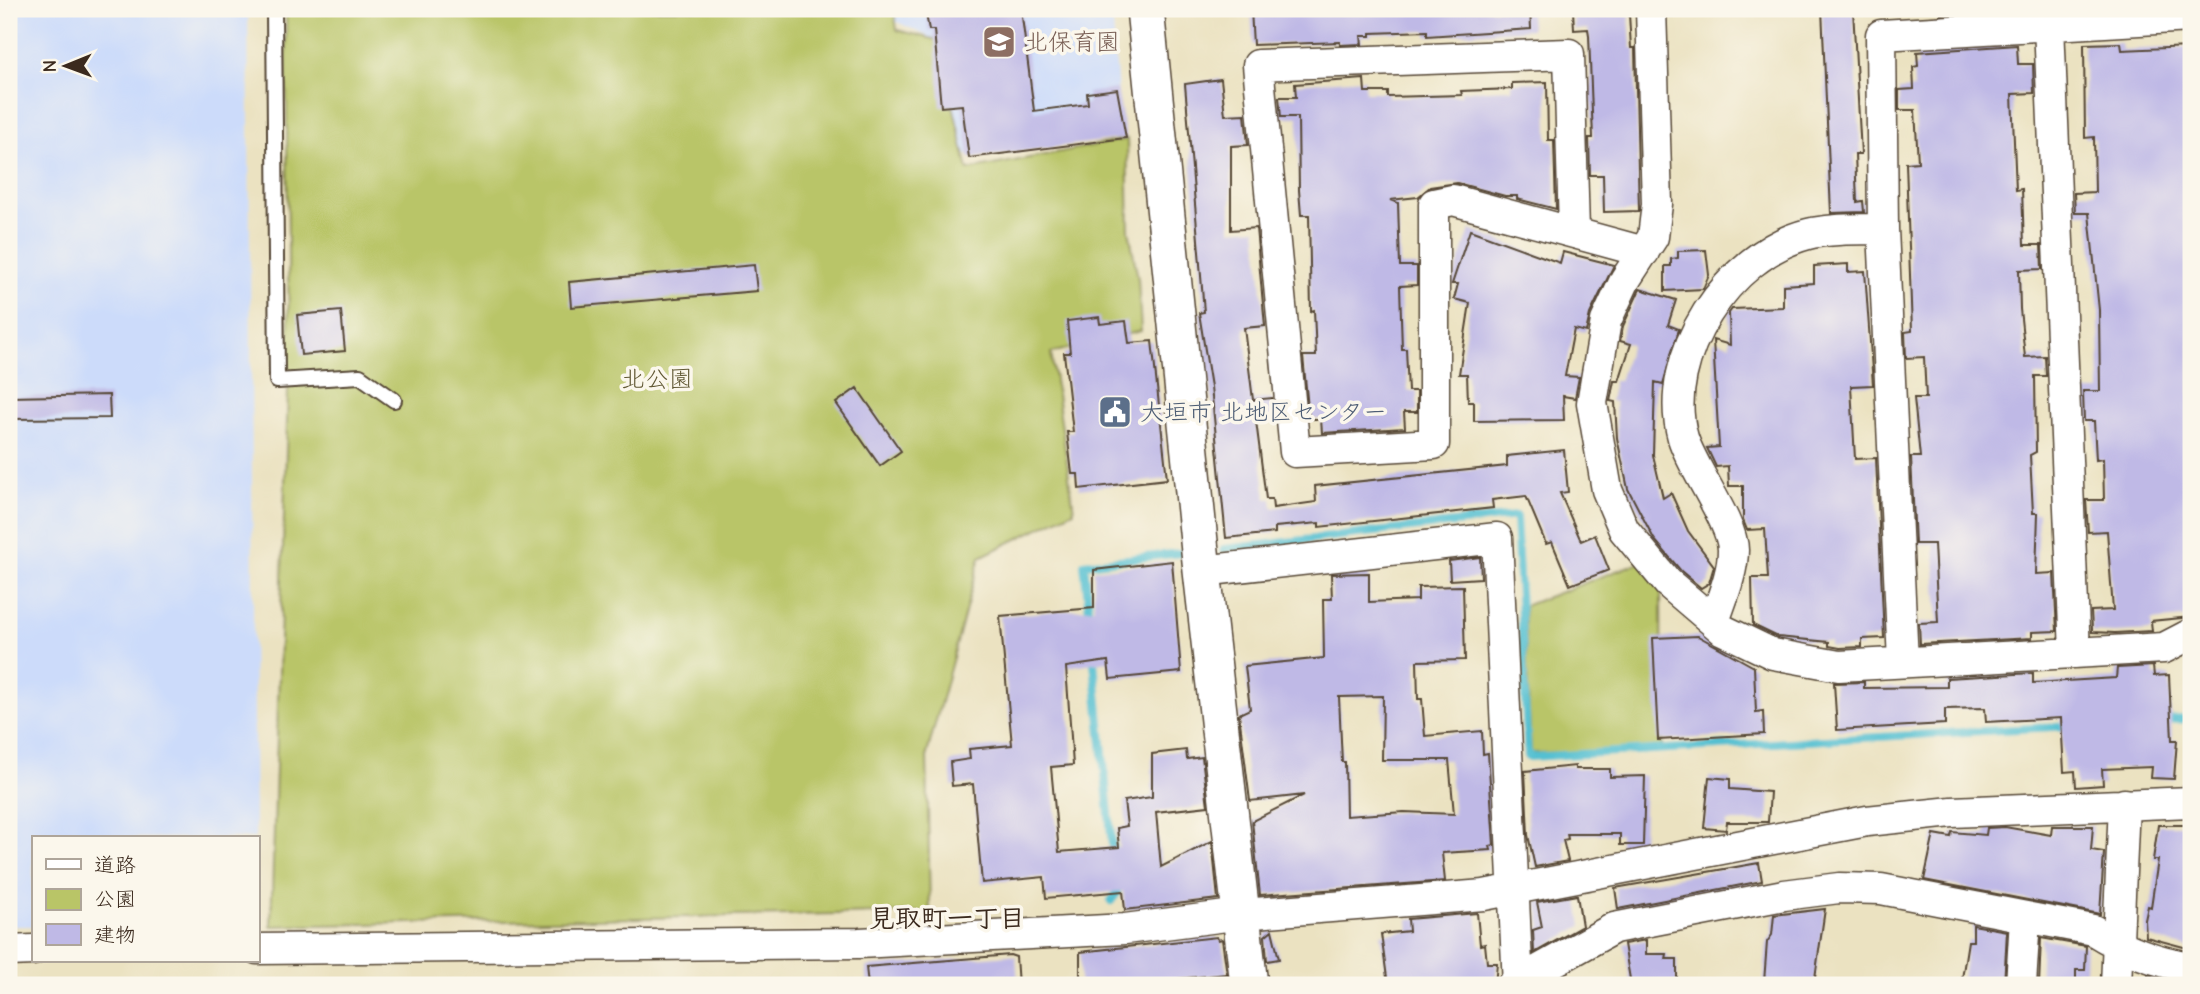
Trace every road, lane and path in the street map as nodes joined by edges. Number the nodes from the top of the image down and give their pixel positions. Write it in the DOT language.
graph roads {
  1 [pos="274,9"];
  2 [pos="1145,9"];
  3 [pos="1651,9"];
  4 [pos="2191,17"];
  5 [pos="2049,25"];
  6 [pos="1883,229"];
  7 [pos="1574,231"];
  8 [pos="1644,252"];
  9 [pos="394,400"];
  10 [pos="1202,571"];
  11 [pos="1714,622"];
  12 [pos="2191,634"];
  13 [pos="2075,653"];
  14 [pos="1903,662"];
  15 [pos="2191,802"];
  16 [pos="2123,804"];
  17 [pos="1511,888"];
  18 [pos="1241,914"];
  19 [pos="2025,918"];
  20 [pos="2118,946"];
  21 [pos="259,949"];
  22 [pos="32,950"];
  23 [pos="9,951"];
  24 [pos="2191,967"];
  25 [pos="1516,984"];
  26 [pos="1249,985"];
  27 [pos="2021,985"];
  28 [pos="2116,985"];
  1 -- 9 [label="lane"];
  2 -- 10 [label="street"];
  3 -- 8 [label="street"];
  4 -- 5 [label="street"];
  5 -- 6 [label="street"];
  5 -- 13 [label="street"];
  6 -- 11 [label="street"];
  6 -- 14 [label="street"];
  7 -- 7 [label="street"];
  7 -- 8 [label="street"];
  8 -- 11 [label="street"];
  10 -- 17 [label="street"];
  10 -- 18 [label="street"];
  11 -- 14 [label="street"];
  12 -- 13 [label="street"];
  13 -- 14 [label="street"];
  15 -- 16 [label="street"];
  16 -- 17 [label="street"];
  16 -- 20 [label="street"];
  17 -- 18 [label="street"];
  17 -- 25 [label="street"];
  18 -- 21 [label="street"];
  18 -- 26 [label="street"];
  19 -- 20 [label="street"];
  19 -- 25 [label="street"];
  19 -- 27 [label="street"];
  20 -- 24 [label="street"];
  20 -- 28 [label="street"];
  22 -- 23 [label="street"];
}
